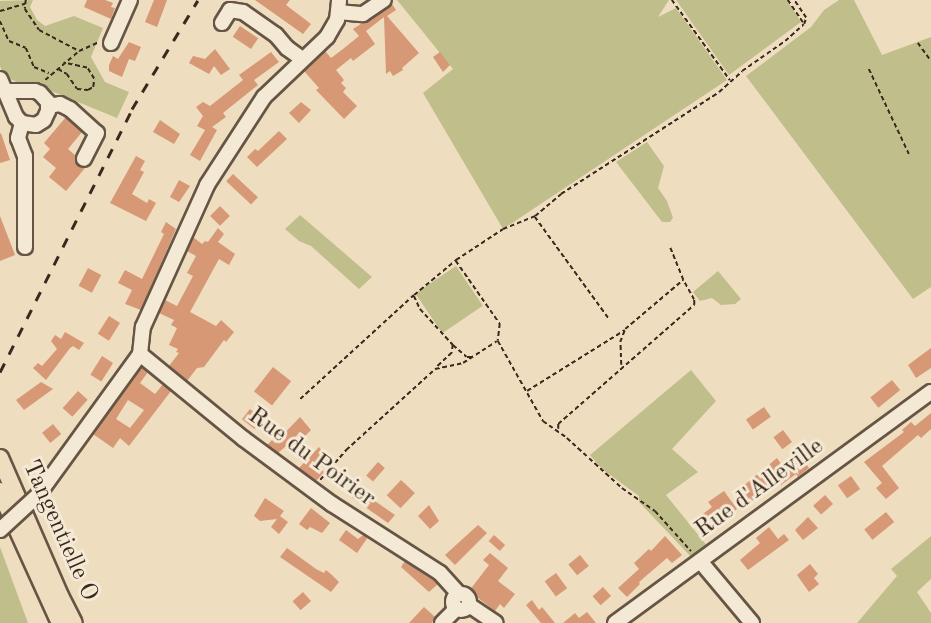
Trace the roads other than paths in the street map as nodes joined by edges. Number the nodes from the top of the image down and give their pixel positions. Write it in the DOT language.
graph roads {
  1 [pos="130,0"];
  2 [pos="384,0"];
  3 [pos="338,6"];
  4 [pos="222,22"];
  5 [pos="111,43"];
  6 [pos="302,59"];
  7 [pos="3,85"];
  8 [pos="48,106"];
  9 [pos="22,123"];
  10 [pos="84,159"];
  11 [pos="25,247"];
  12 [pos="140,354"];
  13 [pos="931,392"];
  14 [pos="0,458"];
  15 [pos="0,491"];
  16 [pos="0,530"];
  17 [pos="699,561"];
  18 [pos="461,603"];
  19 [pos="60,623"];
  20 [pos="74,623"];
  21 [pos="442,623"];
  22 [pos="496,623"];
  23 [pos="615,623"];
  24 [pos="752,623"];
  1 -- 5 [label="street"];
  2 -- 3 [label="street"];
  3 -- 6 [label="street"];
  4 -- 6 [label="street"];
  6 -- 12 [label="street"];
  7 -- 8 [label="street"];
  7 -- 9 [label="street"];
  8 -- 9 [label="street"];
  8 -- 10 [label="street"];
  9 -- 11 [label="street"];
  12 -- 16 [label="street, bridge"];
  12 -- 18 [label="street, Rue du Poirier"];
  13 -- 17 [label="street, Rue d'Alleville"];
  14 -- 20 [label="main road, Tangentielle O"];
  15 -- 19 [label="main road, Tangentielle O"];
  17 -- 23 [label="street, Rue d'Alleville"];
  17 -- 24 [label="street"];
  18 -- 21 [label="street"];
  18 -- 22 [label="street, Rue du Poirier"];
}
